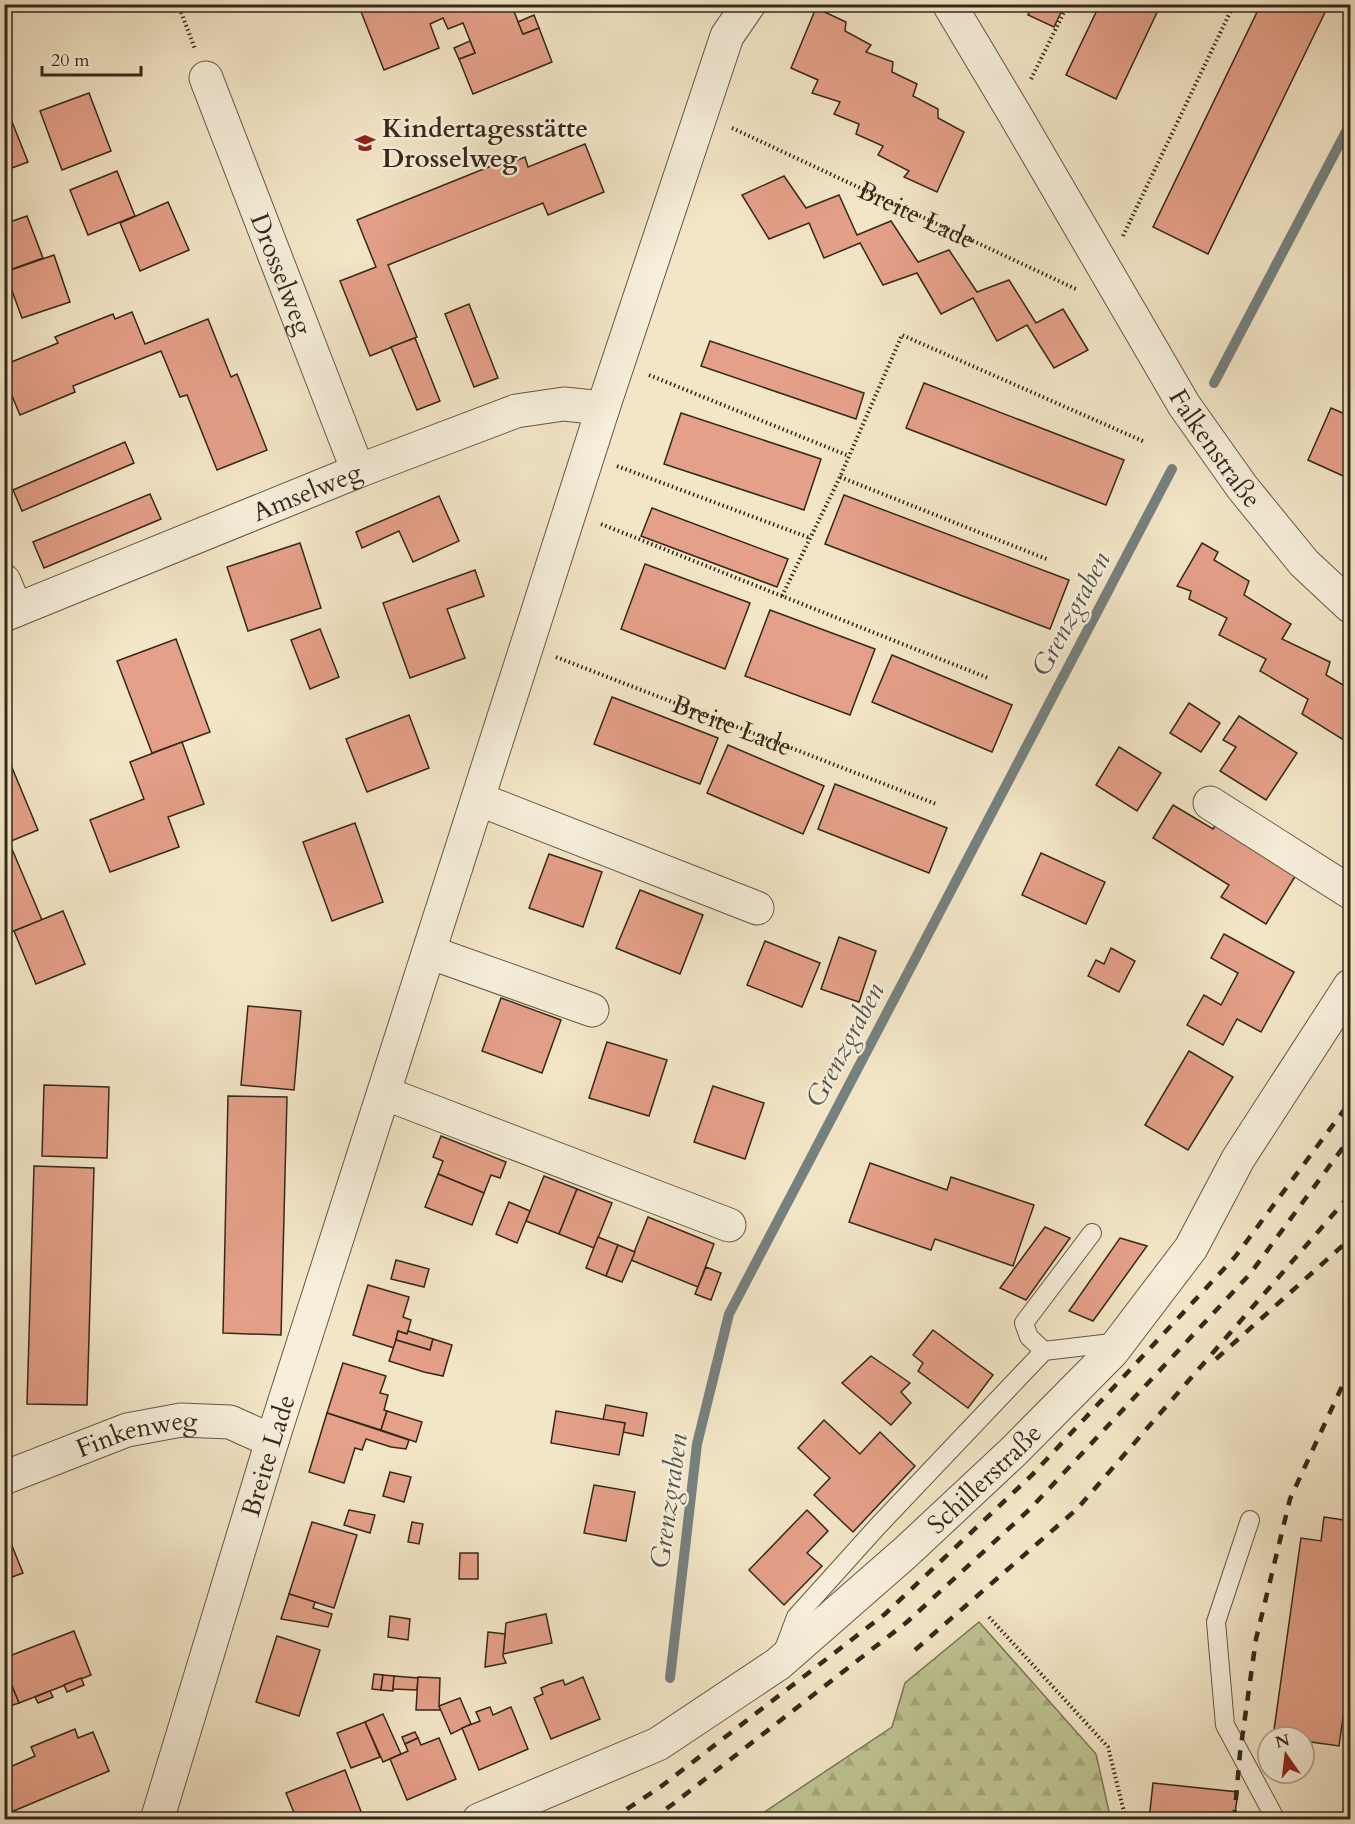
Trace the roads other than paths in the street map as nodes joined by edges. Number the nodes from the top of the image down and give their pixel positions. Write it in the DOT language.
graph roads {
  1 [pos="749,4"];
  2 [pos="949,4"];
  3 [pos="206,78"];
  4 [pos="603,408"];
  5 [pos="358,471"];
  6 [pos="8,602"];
  7 [pos="1350,606"];
  8 [pos="478,799"];
  9 [pos="1210,803"];
  10 [pos="1350,892"];
  11 [pos="757,908"];
  12 [pos="429,952"];
  13 [pos="1350,986"];
  14 [pos="592,1010"];
  15 [pos="384,1093"];
  16 [pos="729,1225"];
  17 [pos="1092,1233"];
  18 [pos="1120,1341"];
  19 [pos="1044,1351"];
  20 [pos="272,1441"];
  21 [pos="4,1478"];
  22 [pos="1250,1520"];
  23 [pos="778,1664"];
  24 [pos="157,1820"];
  25 [pos="479,1820"];
  26 [pos="1276,1820"];
  1 -- 4 [label="street, Breite Lade"];
  2 -- 7 [label="street, Falkenstraße"];
  3 -- 5 [label="street, Drosselweg"];
  4 -- 5 [label="street, Amselweg"];
  4 -- 8 [label="street, Breite Lade"];
  5 -- 6 [label="street, Amselweg"];
  8 -- 11 [label="street"];
  8 -- 12 [label="street, Breite Lade"];
  9 -- 10 [label="street"];
  12 -- 14 [label="street"];
  12 -- 15 [label="street, Breite Lade"];
  13 -- 18 [label="street, Schillerstraße"];
  15 -- 16 [label="street"];
  15 -- 20 [label="street, Breite Lade"];
  17 -- 19 [label="lane"];
  18 -- 19 [label="lane"];
  18 -- 23 [label="street, Schillerstraße"];
  19 -- 23 [label="lane"];
  20 -- 21 [label="street, Finkenweg"];
  20 -- 24 [label="street, Breite Lade"];
  22 -- 26 [label="lane"];
  23 -- 25 [label="street, Schillerstraße"];
}
